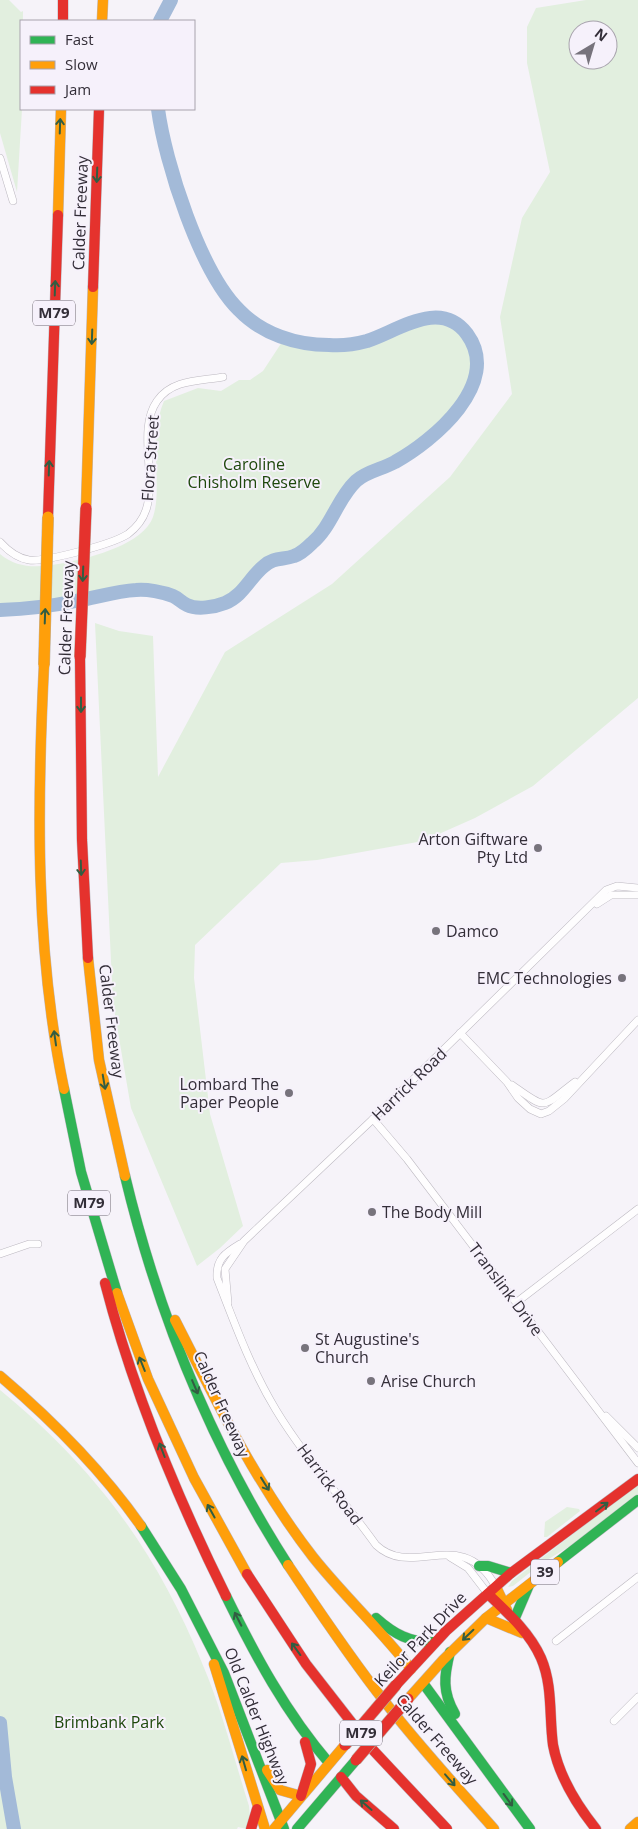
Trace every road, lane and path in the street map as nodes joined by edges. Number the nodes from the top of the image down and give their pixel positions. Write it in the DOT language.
graph roads {
  1 [pos="63,0"];
  2 [pos="103,0"];
  3 [pos="63,20"];
  4 [pos="102,20"];
  5 [pos="60,110"];
  6 [pos="100,110"];
  7 [pos="0,158"];
  8 [pos="13,201"];
  9 [pos="223,377"];
  10 [pos="0,542"];
  11 [pos="637,892"];
  12 [pos="638,1020"];
  13 [pos="460,1033"];
  14 [pos="58,1066"];
  15 [pos="373,1119"];
  16 [pos="638,1209"];
  17 [pos="38,1244"];
  18 [pos="0,1254"];
  19 [pos="146,1256"];
  20 [pos="517,1302"];
  21 [pos="0,1376"];
  22 [pos="602,1413"];
  23 [pos="638,1448"];
  24 [pos="638,1463"];
  25 [pos="638,1479"];
  26 [pos="638,1500"];
  27 [pos="289,1522"];
  28 [pos="445,1554"];
  29 [pos="479,1566"];
  30 [pos="511,1573"];
  31 [pos="638,1577"];
  32 [pos="529,1585"];
  33 [pos="492,1590"];
  34 [pos="507,1610"];
  35 [pos="195,1616"];
  36 [pos="486,1618"];
  37 [pos="526,1634"];
  38 [pos="556,1641"];
  39 [pos="435,1642"];
  40 [pos="450,1652"];
  41 [pos="410,1669"];
  42 [pos="423,1683"];
  43 [pos="638,1697"];
  44 [pos="285,1703"];
  45 [pos="614,1721"];
  46 [pos="246,1731"];
  47 [pos="329,1763"];
  48 [pos="487,1771"];
  49 [pos="341,1777"];
  50 [pos="301,1796"];
  51 [pos="257,1809"];
  52 [pos="638,1822"];
  53 [pos="589,1823"];
  54 [pos="283,1824"];
  55 [pos="251,1829"];
  56 [pos="265,1829"];
  57 [pos="274,1829"];
  58 [pos="297,1829"];
  59 [pos="394,1829"];
  60 [pos="446,1829"];
  61 [pos="494,1829"];
  62 [pos="530,1829"];
  63 [pos="596,1829"];
  64 [pos="630,1829"];
  1 -- 3 [label="main road"];
  2 -- 4 [label="main road"];
  14 -- 5 [label="main road, Calder Freeway / M79, one-way, bridge"];
  6 -- 19 [label="main road, Calder Freeway / M79, one-way, bridge"];
  7 -- 8 [label="street"];
  9 -- 10 [label="street, Flora Street"];
  11 -- 13 [label="street, Harrick Road"];
  12 -- 13 [label="street"];
  13 -- 15 [label="street, Harrick Road"];
  44 -- 14 [label="main road, one-way"];
  60 -- 14 [label="main road, Calder Freeway / M79, one-way"];
  15 -- 20 [label="street, Translink Drive"];
  15 -- 28 [label="street, Harrick Road"];
  16 -- 20 [label="street"];
  17 -- 18 [label="street"];
  19 -- 27 [label="main road, one-way"];
  19 -- 61 [label="main road, Calder Freeway / M79, one-way"];
  20 -- 22 [label="street, Translink Drive"];
  21 -- 35 [label="main road, Old Calder Highway"];
  22 -- 23 [label="street, Translink Drive"];
  22 -- 24 [label="street, Translink Drive"];
  30 -- 25 [label="main road, Keilor Park Drive / 39, one-way"];
  26 -- 32 [label="main road, Keilor Park Drive / 39"];
  27 -- 39 [label="main road"];
  27 -- 41 [label="main road"];
  28 -- 29 [label="street, Harrick Road"];
  28 -- 33 [label="street"];
  29 -- 30 [label="main road"];
  29 -- 33 [label="street, Harrick Road"];
  30 -- 33 [label="main road, Keilor Park Drive / 39"];
  31 -- 38 [label="street"];
  32 -- 34 [label="main road, Keilor Park Drive / 39"];
  32 -- 34 [label="main road"];
  33 -- 34 [label="main road"];
  33 -- 39 [label="main road, Keilor Park Drive / 39"];
  34 -- 36 [label="main road, Keilor Park Drive / 39"];
  34 -- 37 [label="main road"];
  35 -- 46 [label="main road, Old Calder Highway"];
  51 -- 35 [label="main road, Old Calder Highway, one-way"];
  36 -- 37 [label="main road"];
  36 -- 40 [label="main road, Keilor Park Drive / 39, one-way"];
  37 -- 53 [label="main road"];
  39 -- 41 [label="main road, Keilor Park Drive / 39"];
  40 -- 42 [label="main road, Keilor Park Drive / 39"];
  40 -- 48 [label="main road"];
  41 -- 42 [label="main road"];
  41 -- 47 [label="main road, Keilor Park Drive / 39, bridge"];
  42 -- 48 [label="main road"];
  42 -- 49 [label="main road, Keilor Park Drive / 39, bridge"];
  43 -- 45 [label="street"];
  44 -- 47 [label="main road"];
  44 -- 50 [label="main road"];
  46 -- 50 [label="main road"];
  46 -- 54 [label="main road, Old Calder Highway"];
  47 -- 49 [label="main road"];
  47 -- 50 [label="main road, Keilor Park Drive / 39"];
  48 -- 62 [label="main road, one-way"];
  49 -- 58 [label="main road, Keilor Park Drive / 39"];
  59 -- 49 [label="main road, one-way"];
  50 -- 54 [label="main road, Keilor Park Drive / 39"];
  51 -- 55 [label="main road"];
  51 -- 56 [label="main road, Old Calder Highway"];
  52 -- 64 [label="main road"];
  53 -- 63 [label="main road"];
  54 -- 57 [label="main road, Keilor Park Drive / 39"];
}
